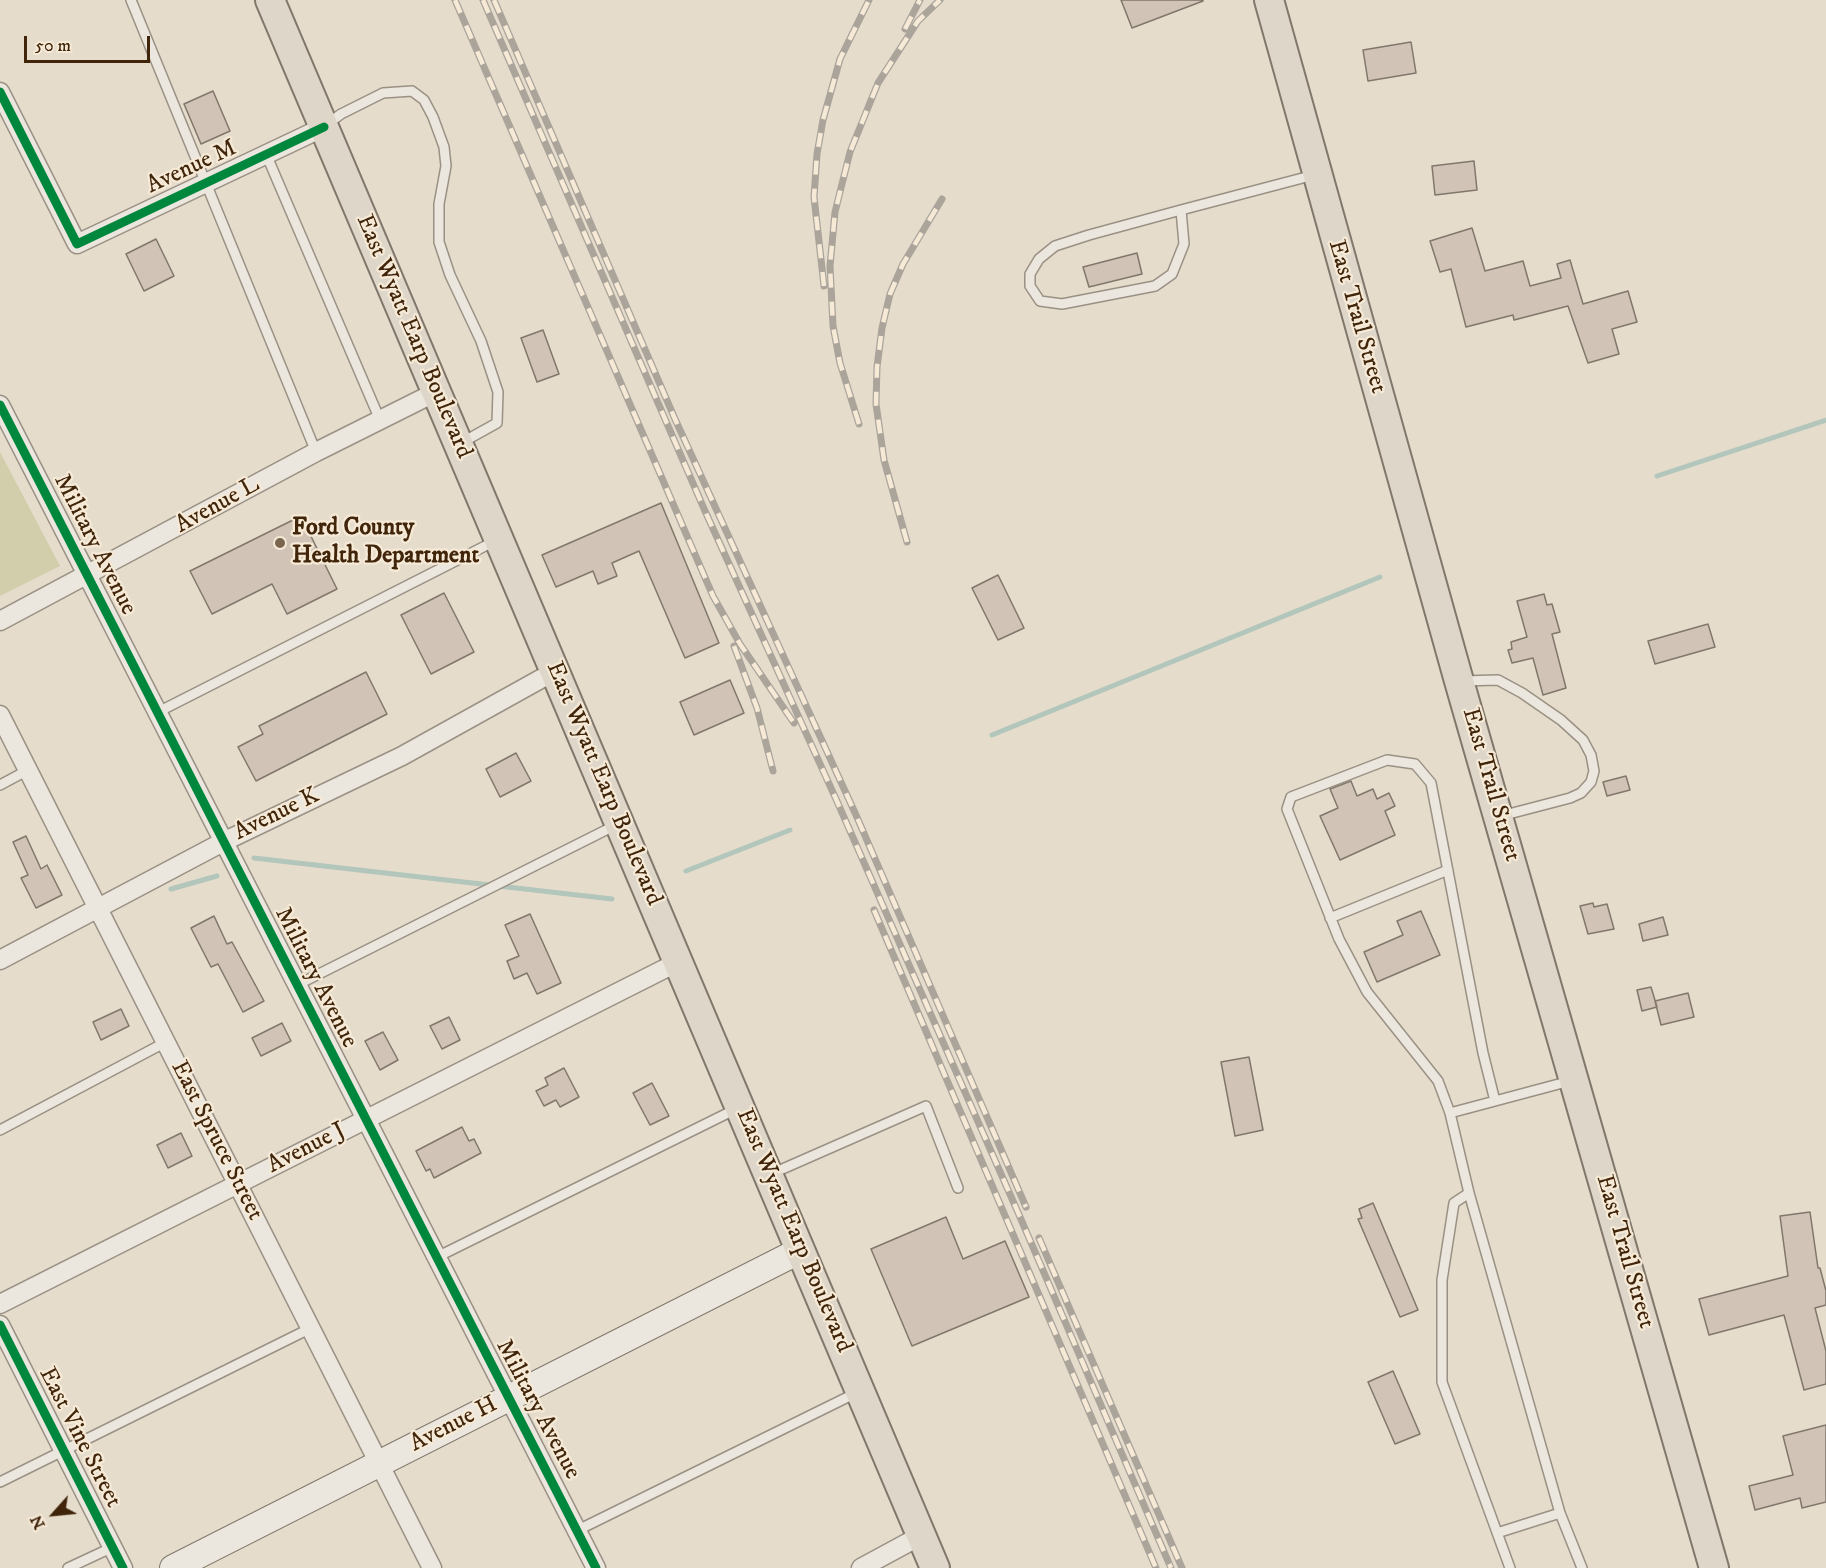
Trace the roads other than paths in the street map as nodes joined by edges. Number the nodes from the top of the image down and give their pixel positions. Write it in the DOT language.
graph roads {
  1 [pos="131,0"];
  2 [pos="270,0"];
  3 [pos="1269,0"];
  4 [pos="0,92"];
  5 [pos="324,127"];
  6 [pos="266,154"];
  7 [pos="1316,175"];
  8 [pos="207,182"];
  9 [pos="1181,210"];
  10 [pos="436,392"];
  11 [pos="0,405"];
  12 [pos="380,420"];
  13 [pos="458,444"];
  14 [pos="316,452"];
  15 [pos="499,539"];
  16 [pos="88,576"];
  17 [pos="0,621"];
  18 [pos="555,671"];
  19 [pos="1459,681"];
  20 [pos="158,712"];
  21 [pos="0,714"];
  22 [pos="28,770"];
  23 [pos="0,785"];
  24 [pos="1499,816"];
  25 [pos="620,824"];
  26 [pos="223,842"];
  27 [pos="1448,870"];
  28 [pos="98,908"];
  29 [pos="1330,918"];
  30 [pos="0,960"];
  31 [pos="678,962"];
  32 [pos="297,986"];
  33 [pos="166,1042"];
  34 [pos="1574,1080"];
  35 [pos="1495,1101"];
  36 [pos="740,1107"];
  37 [pos="1450,1113"];
  38 [pos="366,1119"];
  39 [pos="0,1130"];
  40 [pos="769,1175"];
  41 [pos="238,1184"];
  42 [pos="958,1188"];
  43 [pos="1469,1193"];
  44 [pos="801,1250"];
  45 [pos="437,1257"];
  46 [pos="0,1304"];
  47 [pos="0,1325"];
  48 [pos="311,1328"];
  49 [pos="860,1391"];
  50 [pos="507,1398"];
  51 [pos="63,1449"];
  52 [pos="380,1463"];
  53 [pos="0,1482"];
  54 [pos="1560,1513"];
  55 [pos="578,1530"];
  56 [pos="1497,1533"];
  57 [pos="922,1535"];
  58 [pos="113,1547"];
  59 [pos="183,1566"];
  60 [pos="68,1568"];
  61 [pos="123,1568"];
  62 [pos="432,1568"];
  63 [pos="596,1568"];
  64 [pos="861,1568"];
  65 [pos="935,1568"];
  66 [pos="1510,1568"];
  67 [pos="1582,1568"];
  68 [pos="1714,1568"];
  1 -- 8 [label="lane"];
  2 -- 5 [label="main road, East Wyatt Earp Boulevard"];
  3 -- 7 [label="main road, East Trail Street"];
  4 -- 8 [label="street, Avenue M"];
  5 -- 6 [label="street, Avenue M"];
  5 -- 10 [label="main road, East Wyatt Earp Boulevard"];
  5 -- 13 [label="lane"];
  6 -- 8 [label="street, Avenue M"];
  6 -- 12 [label="lane"];
  7 -- 9 [label="lane"];
  7 -- 19 [label="main road, East Trail Street"];
  8 -- 14 [label="lane"];
  9 -- 9 [label="lane"];
  10 -- 12 [label="street, Avenue L"];
  10 -- 13 [label="main road, East Wyatt Earp Boulevard"];
  11 -- 16 [label="street, Military Avenue"];
  12 -- 14 [label="street, Avenue L"];
  13 -- 15 [label="main road, East Wyatt Earp Boulevard"];
  14 -- 16 [label="street, Avenue L"];
  15 -- 18 [label="main road, East Wyatt Earp Boulevard"];
  15 -- 20 [label="lane"];
  16 -- 17 [label="street, Avenue L"];
  16 -- 20 [label="street, Military Avenue"];
  18 -- 25 [label="main road, East Wyatt Earp Boulevard"];
  18 -- 26 [label="street, Avenue K"];
  19 -- 24 [label="main road, East Trail Street"];
  19 -- 24 [label="lane"];
  20 -- 26 [label="street, Military Avenue"];
  21 -- 22 [label="street, East Spruce Street"];
  22 -- 23 [label="lane"];
  22 -- 28 [label="street, East Spruce Street"];
  24 -- 34 [label="main road, East Trail Street"];
  25 -- 31 [label="main road, East Wyatt Earp Boulevard"];
  25 -- 32 [label="lane"];
  26 -- 28 [label="street, Avenue K"];
  26 -- 32 [label="street, Military Avenue"];
  27 -- 29 [label="lane"];
  27 -- 29 [label="lane"];
  27 -- 35 [label="lane"];
  28 -- 30 [label="street, Avenue K"];
  28 -- 33 [label="street, East Spruce Street"];
  29 -- 37 [label="lane"];
  31 -- 36 [label="main road, East Wyatt Earp Boulevard"];
  31 -- 38 [label="street, Avenue J"];
  32 -- 38 [label="street, Military Avenue"];
  33 -- 39 [label="lane"];
  33 -- 41 [label="street, East Spruce Street"];
  34 -- 35 [label="lane"];
  34 -- 68 [label="main road, East Trail Street"];
  35 -- 37 [label="lane"];
  36 -- 40 [label="main road, East Wyatt Earp Boulevard"];
  36 -- 45 [label="lane"];
  37 -- 43 [label="lane"];
  38 -- 41 [label="street, Avenue J"];
  38 -- 45 [label="street, Military Avenue"];
  40 -- 42 [label="lane"];
  40 -- 44 [label="main road, East Wyatt Earp Boulevard"];
  41 -- 46 [label="street, Avenue J"];
  41 -- 48 [label="street, East Spruce Street"];
  43 -- 54 [label="lane"];
  43 -- 56 [label="lane"];
  44 -- 49 [label="main road, East Wyatt Earp Boulevard"];
  44 -- 50 [label="street, Avenue H"];
  45 -- 50 [label="street, Military Avenue"];
  47 -- 51 [label="street, East Vine Street"];
  48 -- 51 [label="lane"];
  48 -- 52 [label="street, East Spruce Street"];
  49 -- 55 [label="lane"];
  49 -- 57 [label="main road, East Wyatt Earp Boulevard"];
  50 -- 52 [label="street, Avenue H"];
  50 -- 55 [label="street, Military Avenue"];
  51 -- 53 [label="lane"];
  51 -- 58 [label="street, East Vine Street"];
  52 -- 59 [label="street, Avenue H"];
  52 -- 62 [label="street, East Spruce Street"];
  54 -- 56 [label="lane"];
  54 -- 67 [label="lane"];
  55 -- 63 [label="street, Military Avenue"];
  56 -- 66 [label="lane"];
  57 -- 64 [label="street"];
  57 -- 65 [label="main road, East Wyatt Earp Boulevard"];
  58 -- 60 [label="lane"];
  58 -- 61 [label="street, East Vine Street"];
}
